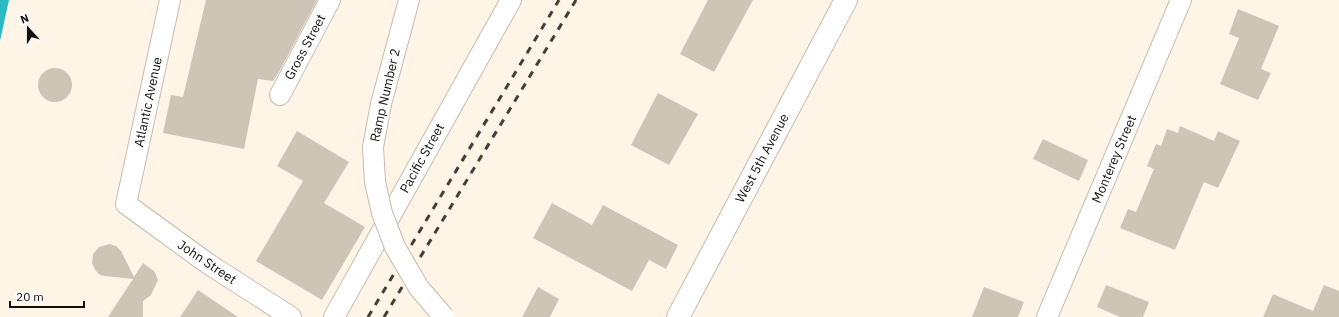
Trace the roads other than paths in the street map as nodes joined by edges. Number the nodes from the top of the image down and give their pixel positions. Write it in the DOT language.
graph roads {
  1 [pos="170,0"];
  2 [pos="330,0"];
  3 [pos="410,0"];
  4 [pos="511,0"];
  5 [pos="846,0"];
  6 [pos="1182,0"];
  7 [pos="280,95"];
  8 [pos="126,204"];
  9 [pos="291,317"];
  10 [pos="334,317"];
  11 [pos="444,317"];
  12 [pos="678,317"];
  13 [pos="1047,317"];
  1 -- 8 [label="street, Atlantic Avenue"];
  2 -- 7 [label="street, Gross Street"];
  3 -- 11 [label="street, Ramp Number 2, bridge"];
  4 -- 10 [label="street, Pacific Street"];
  5 -- 12 [label="main road, West 5th Avenue"];
  6 -- 13 [label="street, Monterey Street"];
  8 -- 9 [label="street, John Street"];
}
